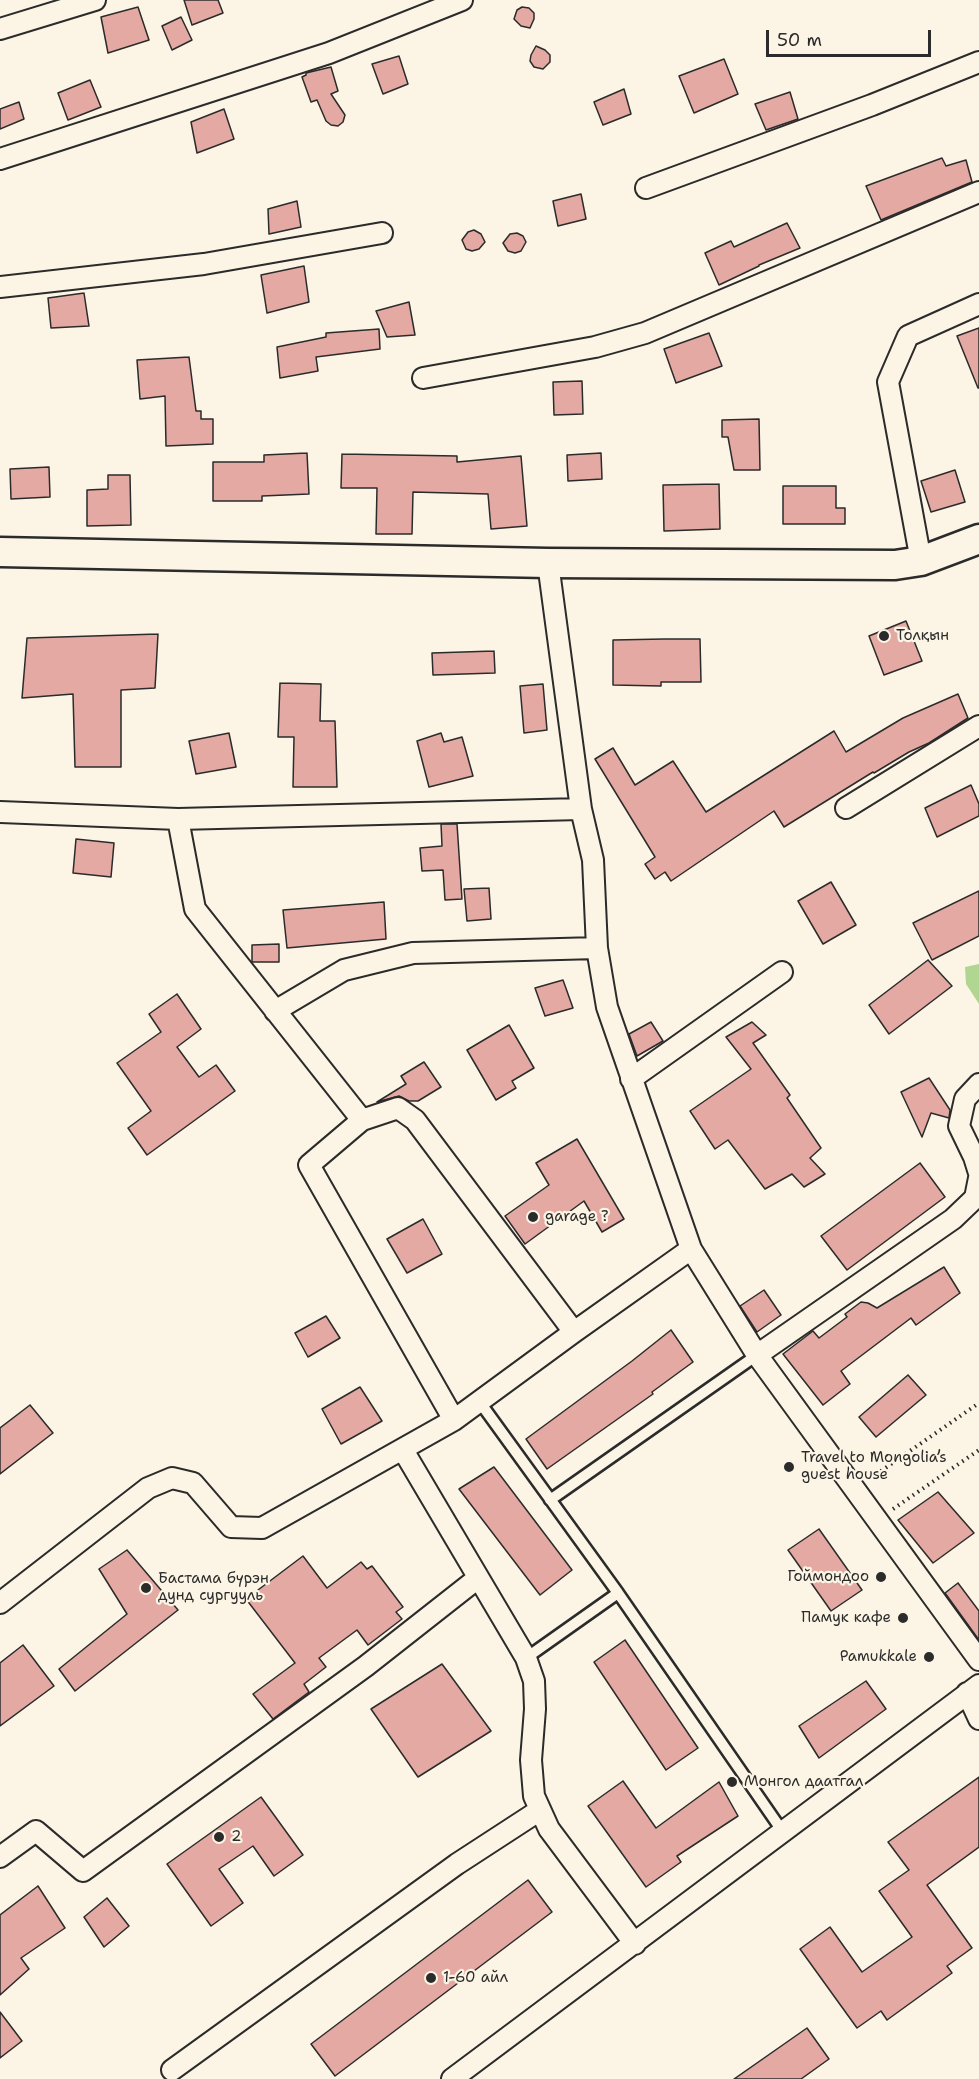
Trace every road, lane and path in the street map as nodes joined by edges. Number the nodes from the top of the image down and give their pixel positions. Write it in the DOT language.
graph roads {
  1 [pos="95,0"];
  2 [pos="462,0"];
  3 [pos="0,29"];
  4 [pos="979,62"];
  5 [pos="0,159"];
  6 [pos="646,188"];
  7 [pos="979,192"];
  8 [pos="382,233"];
  9 [pos="0,287"];
  10 [pos="979,304"];
  11 [pos="423,378"];
  12 [pos="979,538"];
  13 [pos="0,552"];
  14 [pos="921,561"];
  15 [pos="548,562"];
  16 [pos="979,726"];
  17 [pos="846,808"];
  18 [pos="581,809"];
  19 [pos="0,812"];
  20 [pos="178,819"];
  21 [pos="597,948"];
  22 [pos="782,972"];
  23 [pos="275,1011"];
  24 [pos="631,1079"];
  25 [pos="979,1084"];
  26 [pos="362,1120"];
  27 [pos="979,1173"];
  28 [pos="979,1178"];
  29 [pos="691,1249"];
  30 [pos="574,1332"];
  31 [pos="757,1355"];
  32 [pos="479,1401"];
  33 [pos="979,1403"];
  34 [pos="454,1420"];
  35 [pos="403,1450"];
  36 [pos="979,1450"];
  37 [pos="855,1489"];
  38 [pos="550,1500"];
  39 [pos="877,1520"];
  40 [pos="478,1578"];
  41 [pos="618,1593"];
  42 [pos="0,1603"];
  43 [pos="526,1658"];
  44 [pos="979,1660"];
  45 [pos="973,1689"];
  46 [pos="979,1719"];
  47 [pos="540,1810"];
  48 [pos="783,1832"];
  49 [pos="0,1857"];
  50 [pos="635,1944"];
  51 [pos="172,2070"];
  52 [pos="460,2077"];
  1 -- 3 [label="street"];
  2 -- 5 [label="street"];
  4 -- 6 [label="street"];
  7 -- 11 [label="street"];
  8 -- 9 [label="street"];
  10 -- 14 [label="street"];
  12 -- 14 [label="street"];
  13 -- 15 [label="street"];
  14 -- 15 [label="street"];
  15 -- 18 [label="street"];
  16 -- 17 [label="street"];
  18 -- 20 [label="street"];
  18 -- 21 [label="street"];
  19 -- 20 [label="street"];
  20 -- 23 [label="street"];
  21 -- 23 [label="street"];
  21 -- 24 [label="street"];
  22 -- 24 [label="street"];
  23 -- 26 [label="street"];
  24 -- 29 [label="street"];
  25 -- 27 [label="street"];
  26 -- 30 [label="street"];
  26 -- 34 [label="street"];
  28 -- 31 [label="street"];
  29 -- 30 [label="street"];
  29 -- 31 [label="street"];
  30 -- 32 [label="street"];
  31 -- 37 [label="street"];
  31 -- 38 [label="lane"];
  32 -- 34 [label="street"];
  32 -- 38 [label="lane"];
  33 -- 37 [label="path"];
  34 -- 35 [label="street"];
  35 -- 40 [label="street"];
  35 -- 42 [label="street"];
  36 -- 39 [label="path"];
  37 -- 39 [label="street"];
  38 -- 41 [label="lane"];
  39 -- 44 [label="street"];
  40 -- 43 [label="street"];
  40 -- 49 [label="street"];
  41 -- 43 [label="lane"];
  41 -- 48 [label="lane"];
  43 -- 47 [label="street"];
  45 -- 46 [label="street"];
  45 -- 48 [label="street"];
  47 -- 50 [label="street"];
  47 -- 51 [label="street"];
  48 -- 50 [label="street"];
  50 -- 52 [label="street"];
}
